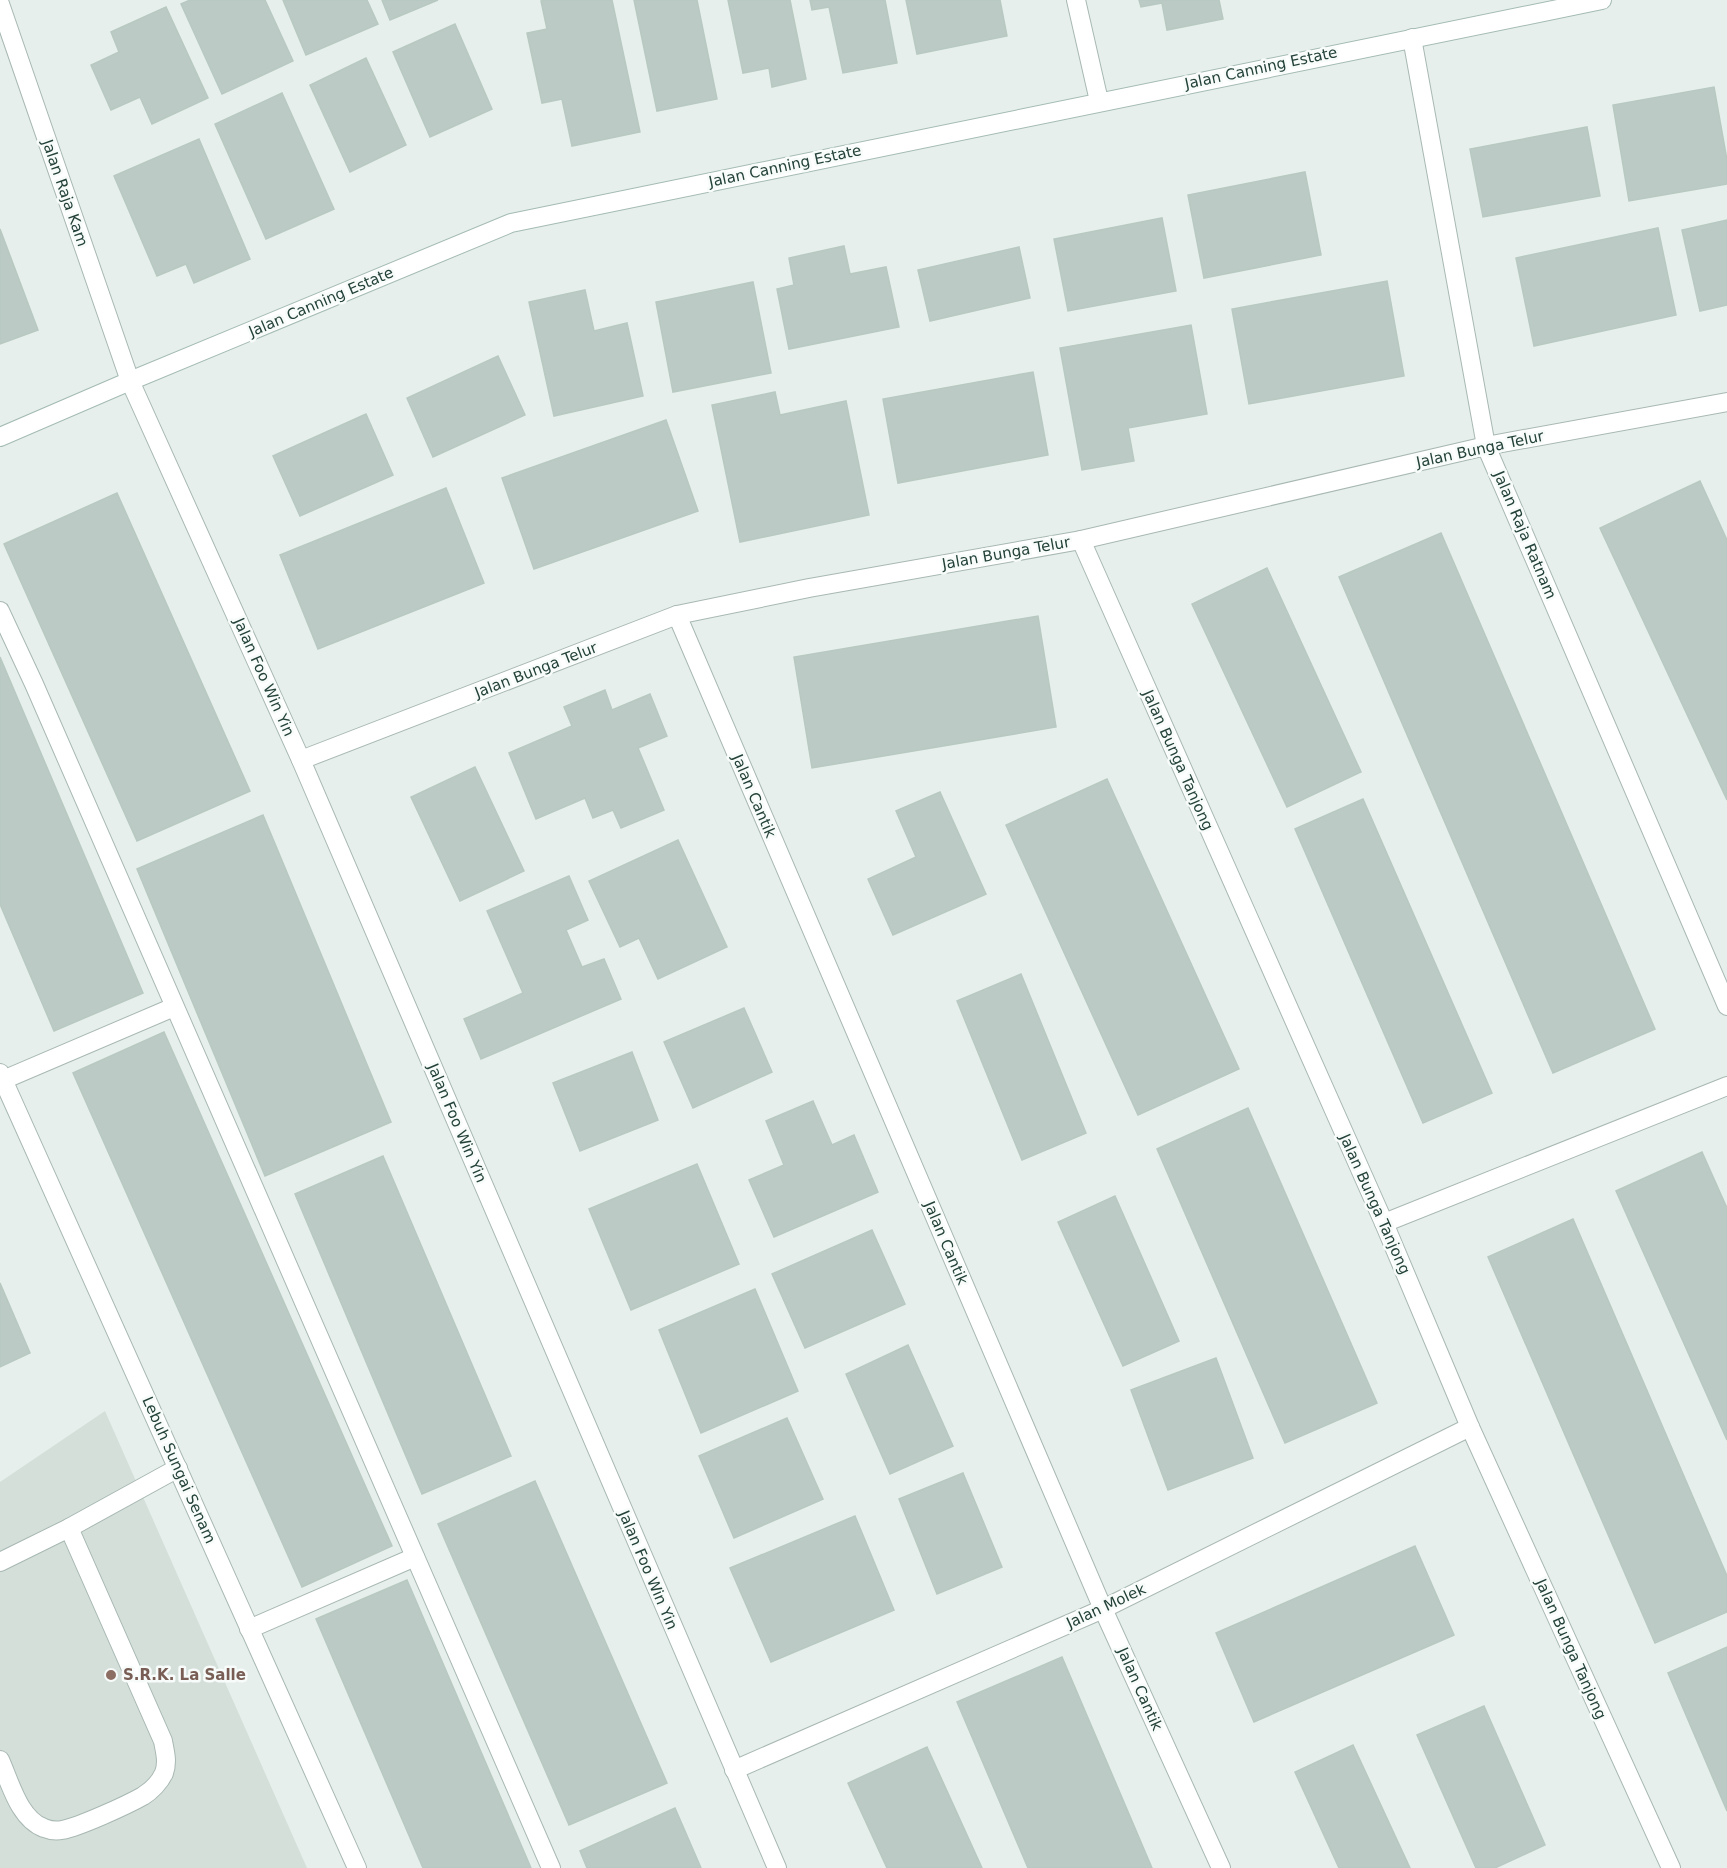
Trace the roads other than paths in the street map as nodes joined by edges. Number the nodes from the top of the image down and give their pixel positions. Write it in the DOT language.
graph roads {
  1 [pos="1077,0"];
  2 [pos="1602,0"];
  3 [pos="0,4"];
  4 [pos="1412,38"];
  5 [pos="1099,101"];
  6 [pos="130,381"];
  7 [pos="1727,402"];
  8 [pos="0,437"];
  9 [pos="1486,446"];
  10 [pos="1081,540"];
  11 [pos="0,611"];
  12 [pos="677,615"];
  13 [pos="301,760"];
  14 [pos="1727,1005"];
  15 [pos="174,1007"];
  16 [pos="2,1077"];
  17 [pos="1727,1086"];
  18 [pos="1384,1223"];
  19 [pos="1470,1427"];
  20 [pos="178,1468"];
  21 [pos="69,1528"];
  22 [pos="415,1557"];
  23 [pos="0,1562"];
  24 [pos="1103,1609"];
  25 [pos="249,1629"];
  26 [pos="0,1760"];
  27 [pos="734,1770"];
  28 [pos="357,1868"];
  29 [pos="551,1868"];
  30 [pos="777,1868"];
  31 [pos="1221,1868"];
  32 [pos="1671,1868"];
  1 -- 5 [label="street"];
  2 -- 4 [label="street, Jalan Canning Estate"];
  3 -- 6 [label="street, Jalan Raja Kam"];
  4 -- 5 [label="street, Jalan Canning Estate"];
  4 -- 9 [label="street, Jalan Raja Ratnam"];
  5 -- 6 [label="street, Jalan Canning Estate"];
  6 -- 8 [label="street, Jalan Canning Estate"];
  6 -- 13 [label="street, Jalan Foo Win Yin"];
  7 -- 9 [label="street, Jalan Bunga Telur"];
  9 -- 10 [label="street, Jalan Bunga Telur"];
  9 -- 14 [label="street, Jalan Raja Ratnam"];
  10 -- 12 [label="street, Jalan Bunga Telur"];
  10 -- 18 [label="street, Jalan Bunga Tanjong"];
  11 -- 15 [label="street"];
  12 -- 13 [label="street, Jalan Bunga Telur"];
  12 -- 24 [label="street, Jalan Cantik"];
  13 -- 27 [label="street, Jalan Foo Win Yin"];
  15 -- 16 [label="street"];
  15 -- 22 [label="street"];
  16 -- 20 [label="street, Lebuh Sungai Senam"];
  17 -- 18 [label="street"];
  18 -- 19 [label="street, Jalan Bunga Tanjong"];
  19 -- 24 [label="street, Jalan Molek"];
  19 -- 32 [label="street, Jalan Bunga Tanjong"];
  20 -- 21 [label="street"];
  20 -- 25 [label="street, Lebuh Sungai Senam"];
  21 -- 23 [label="street"];
  21 -- 26 [label="street"];
  22 -- 25 [label="street"];
  22 -- 29 [label="street"];
  24 -- 27 [label="street, Jalan Molek"];
  24 -- 31 [label="street, Jalan Cantik"];
  25 -- 28 [label="street, Lebuh Sungai Senam"];
  27 -- 30 [label="street, Jalan Foo Win Yin"];
}
